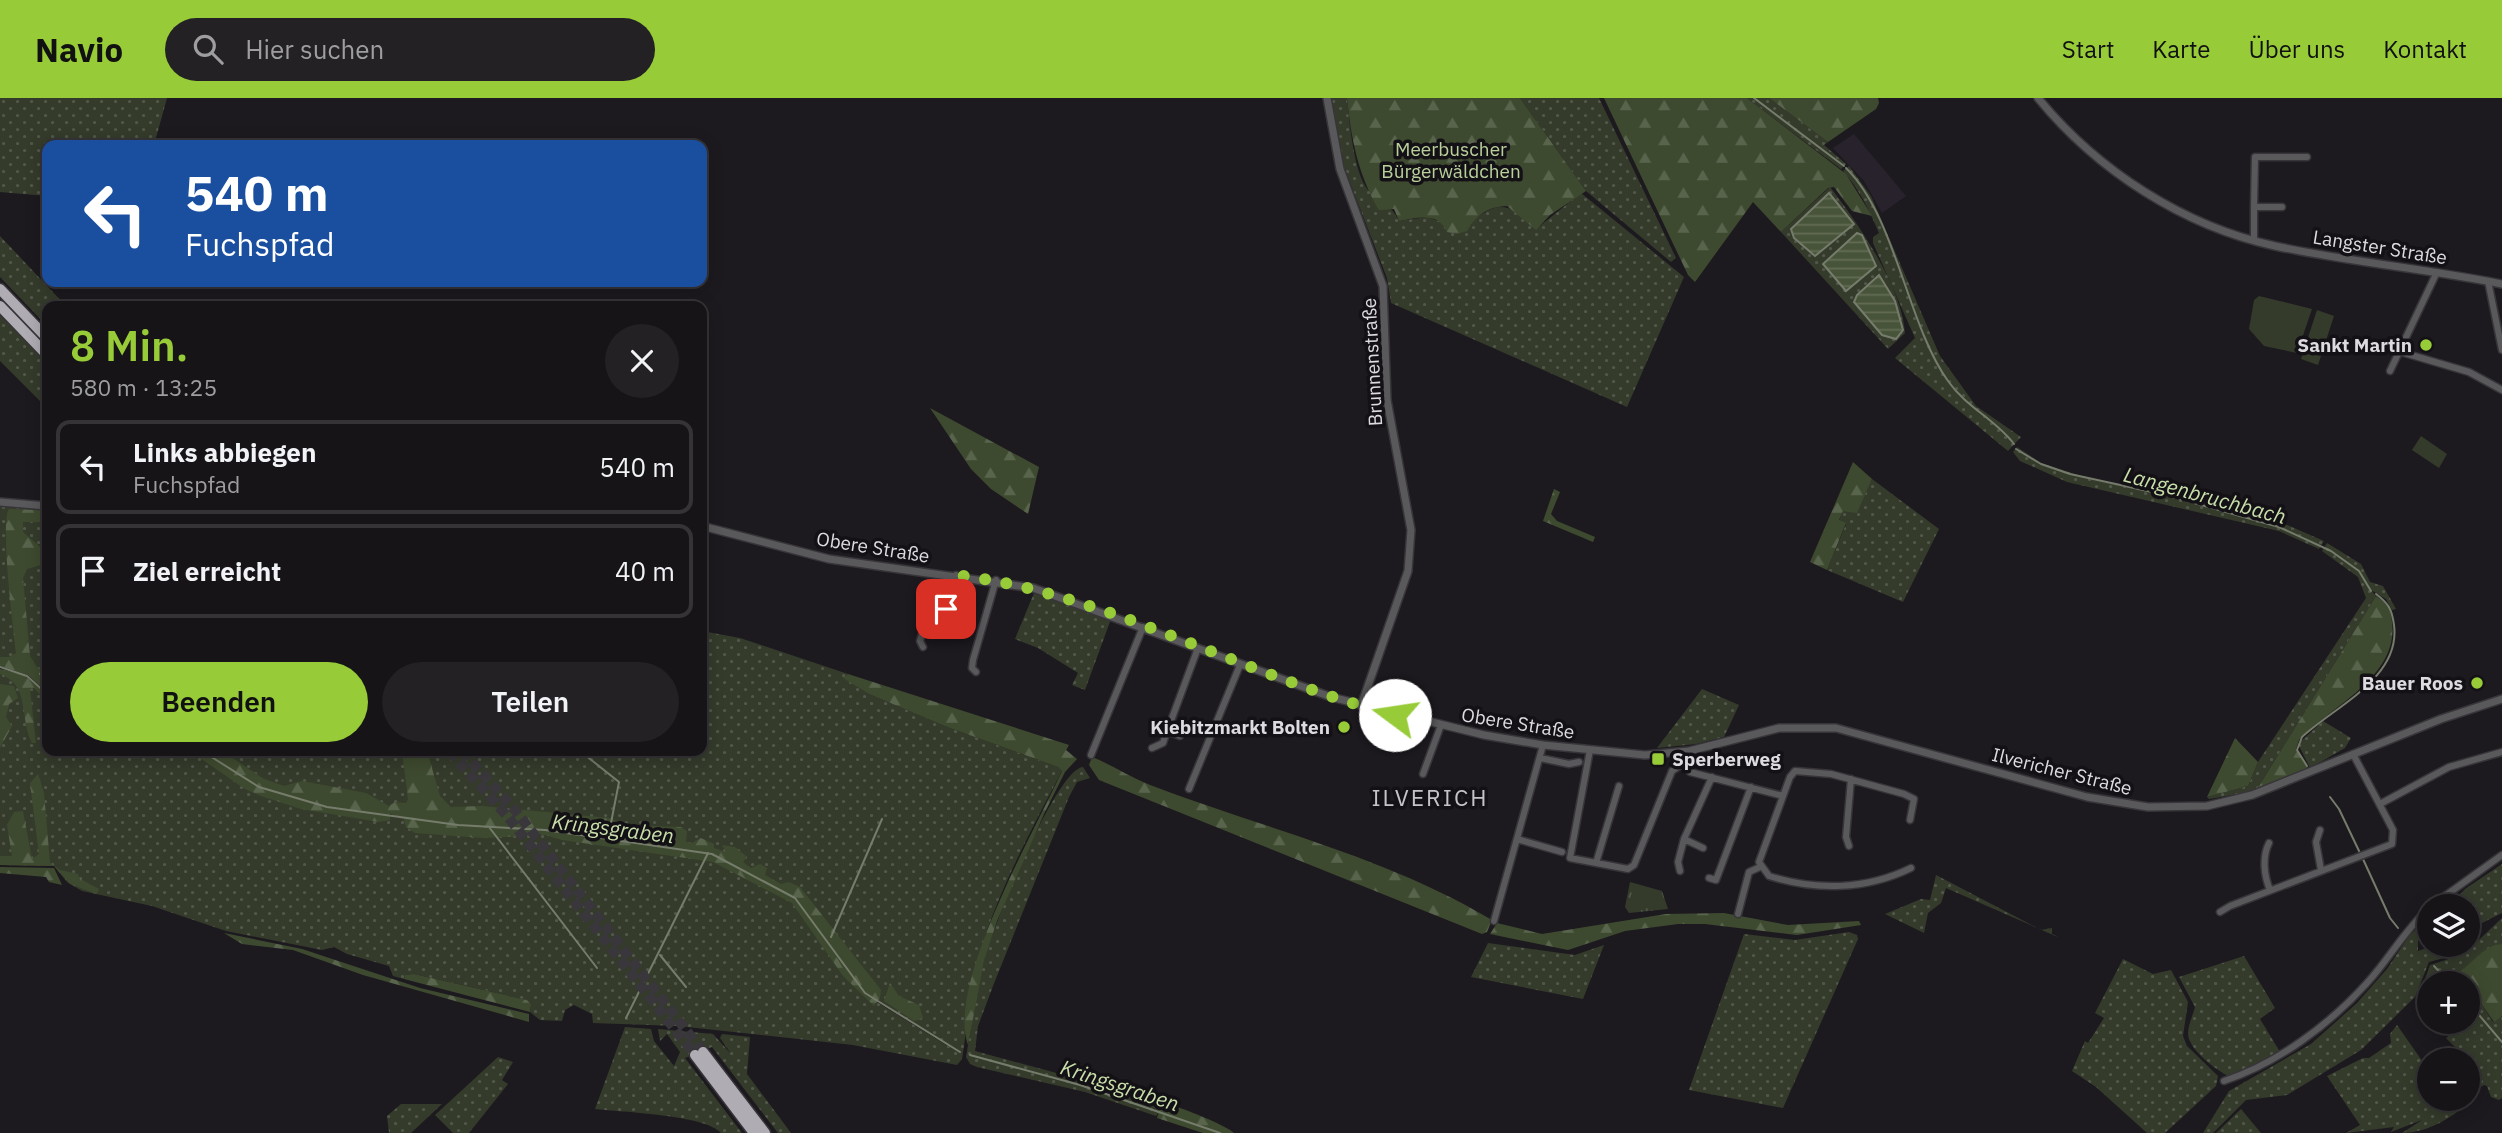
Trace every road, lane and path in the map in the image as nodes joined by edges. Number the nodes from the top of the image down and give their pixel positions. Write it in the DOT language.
graph roads {
  1 [pos="1327,98"];
  2 [pos="2038,98"];
  3 [pos="2307,157"];
  4 [pos="2255,207"];
  5 [pos="2282,207"];
  6 [pos="2254,240"];
  7 [pos="2437,272"];
  8 [pos="2488,281"];
  9 [pos="2502,284"];
  10 [pos="0,289"];
  11 [pos="0,306"];
  12 [pos="42,333"];
  13 [pos="42,350"];
  14 [pos="2502,350"];
  15 [pos="2401,352"];
  16 [pos="2390,371"];
  17 [pos="2502,390"];
  18 [pos="0,502"];
  19 [pos="42,506"];
  20 [pos="707,527"];
  21 [pos="956,575"];
  22 [pos="996,580"];
  23 [pos="1143,627"];
  24 [pos="923,647"];
  25 [pos="1198,648"];
  26 [pos="1240,665"];
  27 [pos="976,672"];
  28 [pos="2502,699"];
  29 [pos="1361,706"];
  30 [pos="1441,725"];
  31 [pos="1167,731"];
  32 [pos="1180,736"];
  33 [pos="1543,745"];
  34 [pos="1152,748"];
  35 [pos="1590,750"];
  36 [pos="2502,752"];
  37 [pos="1680,753"];
  38 [pos="2353,754"];
  39 [pos="1091,755"];
  40 [pos="1645,755"];
  41 [pos="1540,758"];
  42 [pos="1579,762"];
  43 [pos="1682,764"];
  44 [pos="1423,774"];
  45 [pos="1712,777"];
  46 [pos="1851,779"];
  47 [pos="1619,786"];
  48 [pos="1751,787"];
  49 [pos="1189,789"];
  50 [pos="1783,796"];
  51 [pos="2381,804"];
  52 [pos="1910,820"];
  53 [pos="2320,830"];
  54 [pos="1517,839"];
  55 [pos="1684,839"];
  56 [pos="2269,843"];
  57 [pos="1849,846"];
  58 [pos="1703,848"];
  59 [pos="1562,852"];
  60 [pos="2502,855"];
  61 [pos="1596,863"];
  62 [pos="1760,867"];
  63 [pos="1911,869"];
  64 [pos="2321,870"];
  65 [pos="1679,871"];
  66 [pos="1709,878"];
  67 [pos="2270,890"];
  68 [pos="2448,894"];
  69 [pos="2220,912"];
  70 [pos="1738,914"];
  71 [pos="2417,919"];
  72 [pos="1494,921"];
  73 [pos="2224,1081"];
  74 [pos="754,1133"];
  75 [pos="765,1133"];
  1 -- 29 [label="street, Brunnenstraße"];
  2 -- 6 [label="street, Langster Straße"];
  3 -- 4 [label="street"];
  4 -- 5 [label="street"];
  4 -- 6 [label="street"];
  6 -- 7 [label="street, Langster Straße"];
  7 -- 8 [label="street, Langster Straße"];
  7 -- 15 [label="street"];
  8 -- 9 [label="street, Langster Straße"];
  8 -- 14 [label="street"];
  10 -- 12 [label="highway"];
  11 -- 13 [label="highway"];
  15 -- 16 [label="street"];
  15 -- 17 [label="street"];
  18 -- 19 [label="street"];
  20 -- 21 [label="street, Obere Straße"];
  21 -- 22 [label="street, Obere Straße"];
  21 -- 24 [label="street"];
  22 -- 23 [label="street, Obere Straße"];
  22 -- 27 [label="street"];
  23 -- 25 [label="street, Obere Straße"];
  23 -- 39 [label="street"];
  25 -- 26 [label="street, Obere Straße"];
  25 -- 31 [label="street"];
  26 -- 29 [label="street, Obere Straße"];
  26 -- 49 [label="street"];
  28 -- 38 [label="street, Ilvericher Straße"];
  29 -- 30 [label="street, Obere Straße"];
  30 -- 33 [label="street, Obere Straße"];
  30 -- 44 [label="street"];
  31 -- 32 [label="street"];
  31 -- 34 [label="street"];
  33 -- 35 [label="street, Obere Straße"];
  33 -- 41 [label="street"];
  35 -- 40 [label="street, Obere Straße"];
  35 -- 61 [label="street"];
  36 -- 51 [label="street"];
  37 -- 38 [label="street, Ilvericher Straße"];
  37 -- 40 [label="street, Ilvericher Straße"];
  37 -- 43 [label="street"];
  38 -- 51 [label="street"];
  41 -- 42 [label="street"];
  41 -- 54 [label="street"];
  43 -- 45 [label="street"];
  43 -- 61 [label="street"];
  45 -- 48 [label="street"];
  45 -- 55 [label="street"];
  46 -- 50 [label="street"];
  46 -- 52 [label="street"];
  46 -- 57 [label="street"];
  47 -- 61 [label="street"];
  48 -- 50 [label="street"];
  48 -- 66 [label="street"];
  50 -- 62 [label="street"];
  51 -- 64 [label="street"];
  53 -- 64 [label="street"];
  54 -- 59 [label="street"];
  54 -- 72 [label="street"];
  55 -- 58 [label="street"];
  55 -- 65 [label="street"];
  56 -- 67 [label="street"];
  60 -- 68 [label="street"];
  62 -- 63 [label="street"];
  62 -- 70 [label="street"];
  64 -- 67 [label="street"];
  67 -- 69 [label="street"];
  71 -- 73 [label="street"];
  74 -- 75 [label="highway"];
}
